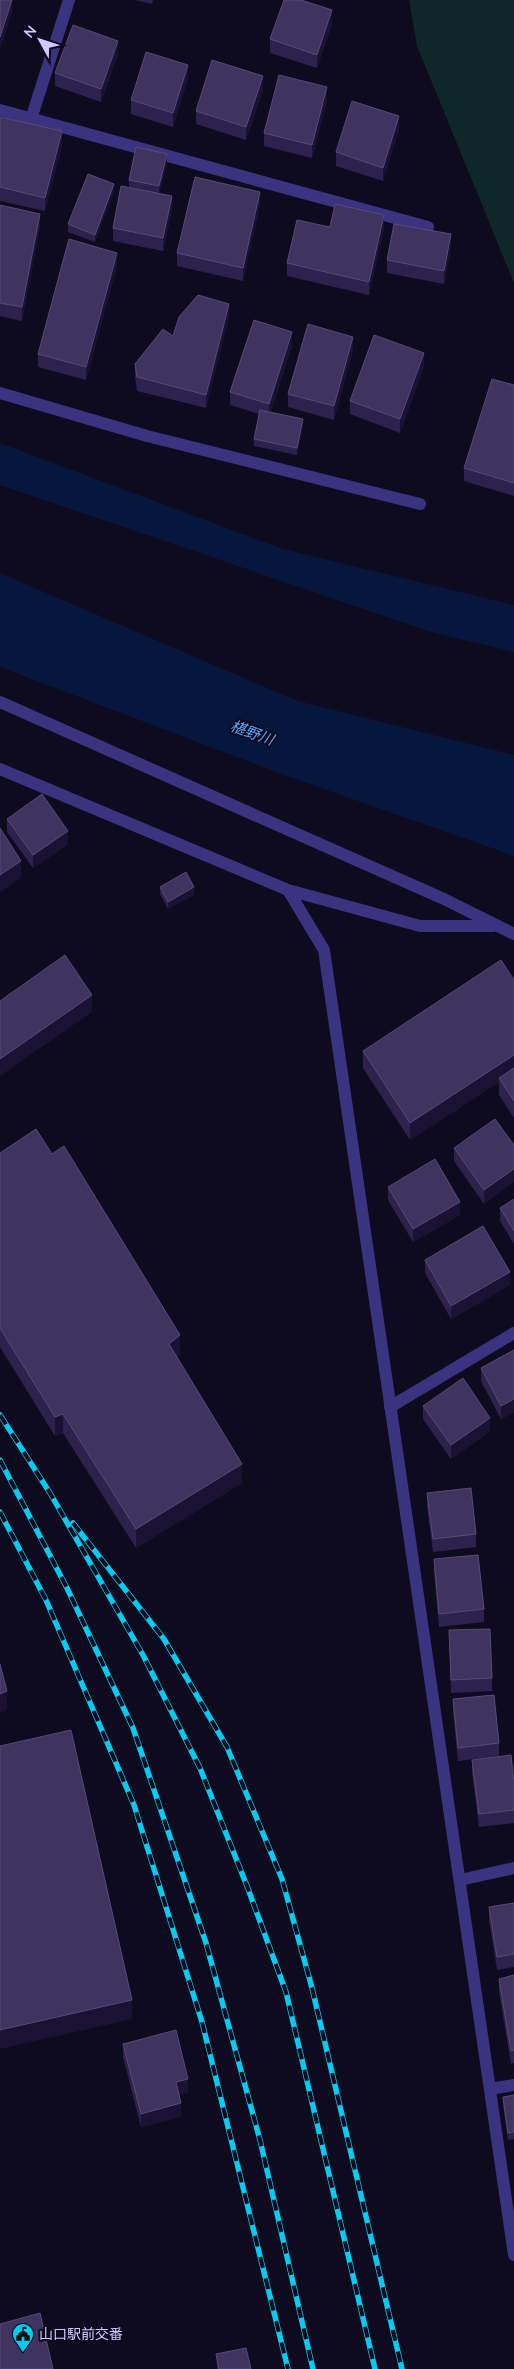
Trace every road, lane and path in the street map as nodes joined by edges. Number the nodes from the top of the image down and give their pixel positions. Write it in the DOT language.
graph roads {
  1 [pos="69,0"];
  2 [pos="0,110"];
  3 [pos="31,118"];
  4 [pos="428,226"];
  5 [pos="0,393"];
  6 [pos="420,504"];
  7 [pos="0,702"];
  8 [pos="0,769"];
  9 [pos="288,890"];
  10 [pos="497,926"];
  11 [pos="514,934"];
  12 [pos="514,1333"];
  13 [pos="390,1407"];
  14 [pos="514,1868"];
  15 [pos="460,1880"];
  16 [pos="514,2085"];
  17 [pos="490,2089"];
  18 [pos="514,2255"];
  1 -- 3 [label="street"];
  2 -- 3 [label="street"];
  3 -- 4 [label="street"];
  5 -- 6 [label="street"];
  7 -- 10 [label="street"];
  8 -- 9 [label="street"];
  9 -- 10 [label="street"];
  9 -- 13 [label="street"];
  10 -- 11 [label="street"];
  12 -- 13 [label="street"];
  13 -- 15 [label="street"];
  14 -- 15 [label="street"];
  15 -- 17 [label="street"];
  16 -- 17 [label="street"];
  17 -- 18 [label="street"];
}
